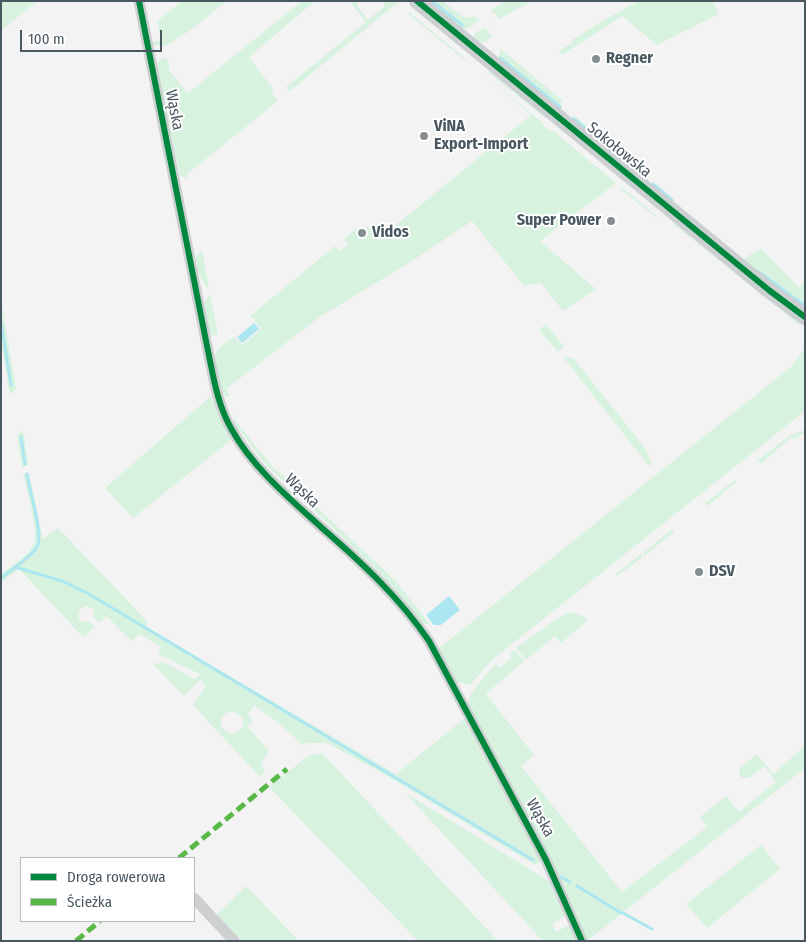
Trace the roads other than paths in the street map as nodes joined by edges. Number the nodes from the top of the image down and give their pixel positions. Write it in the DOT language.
graph roads {
  1 [pos="139,1"];
  2 [pos="417,1"];
  3 [pos="805,317"];
  4 [pos="195,899"];
  5 [pos="234,941"];
  6 [pos="582,941"];
  1 -- 6 [label="street, Wąska"];
  2 -- 3 [label="street, Sokołowska"];
  4 -- 5 [label="street"];
}
